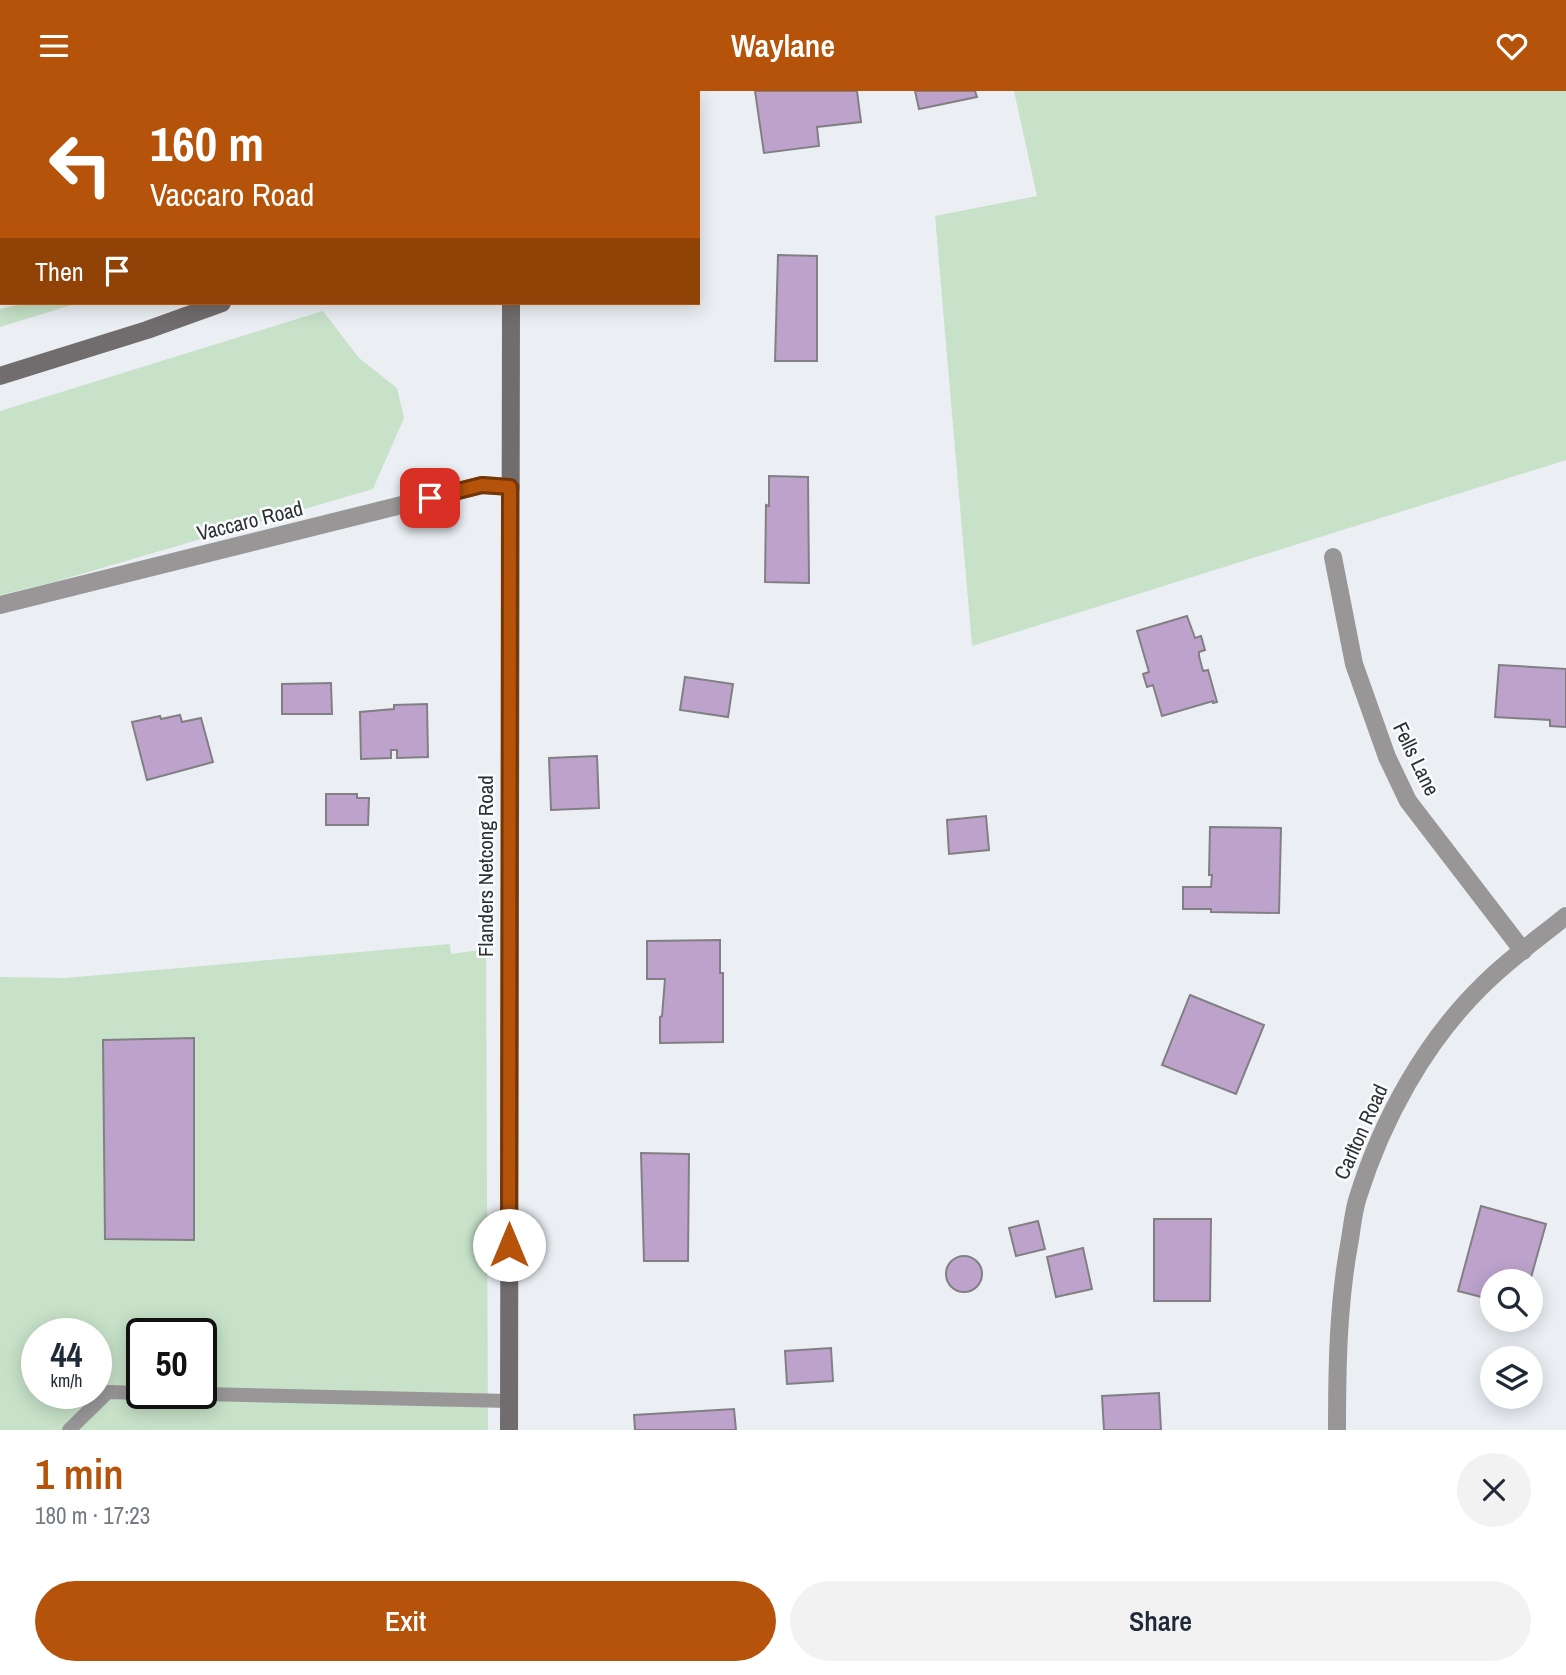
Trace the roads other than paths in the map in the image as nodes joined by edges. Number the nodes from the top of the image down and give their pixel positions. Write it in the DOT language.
graph roads {
  1 [pos="216,305"];
  2 [pos="511,305"];
  3 [pos="0,376"];
  4 [pos="510,487"];
  5 [pos="1333,557"];
  6 [pos="0,605"];
  7 [pos="1566,916"];
  8 [pos="1523,951"];
  9 [pos="126,1392"];
  10 [pos="217,1394"];
  11 [pos="509,1401"];
  12 [pos="69,1430"];
  13 [pos="509,1430"];
  14 [pos="1337,1430"];
  1 -- 3 [label="main road"];
  2 -- 4 [label="main road, Flanders Netcong Road"];
  4 -- 6 [label="street, Vaccaro Road"];
  4 -- 11 [label="main road, Flanders Netcong Road"];
  5 -- 8 [label="street, Fells Lane"];
  7 -- 8 [label="street, Carlton Road"];
  8 -- 14 [label="street, Carlton Road"];
  9 -- 12 [label="lane"];
  10 -- 11 [label="lane"];
  11 -- 13 [label="main road, Flanders Netcong Road"];
}
